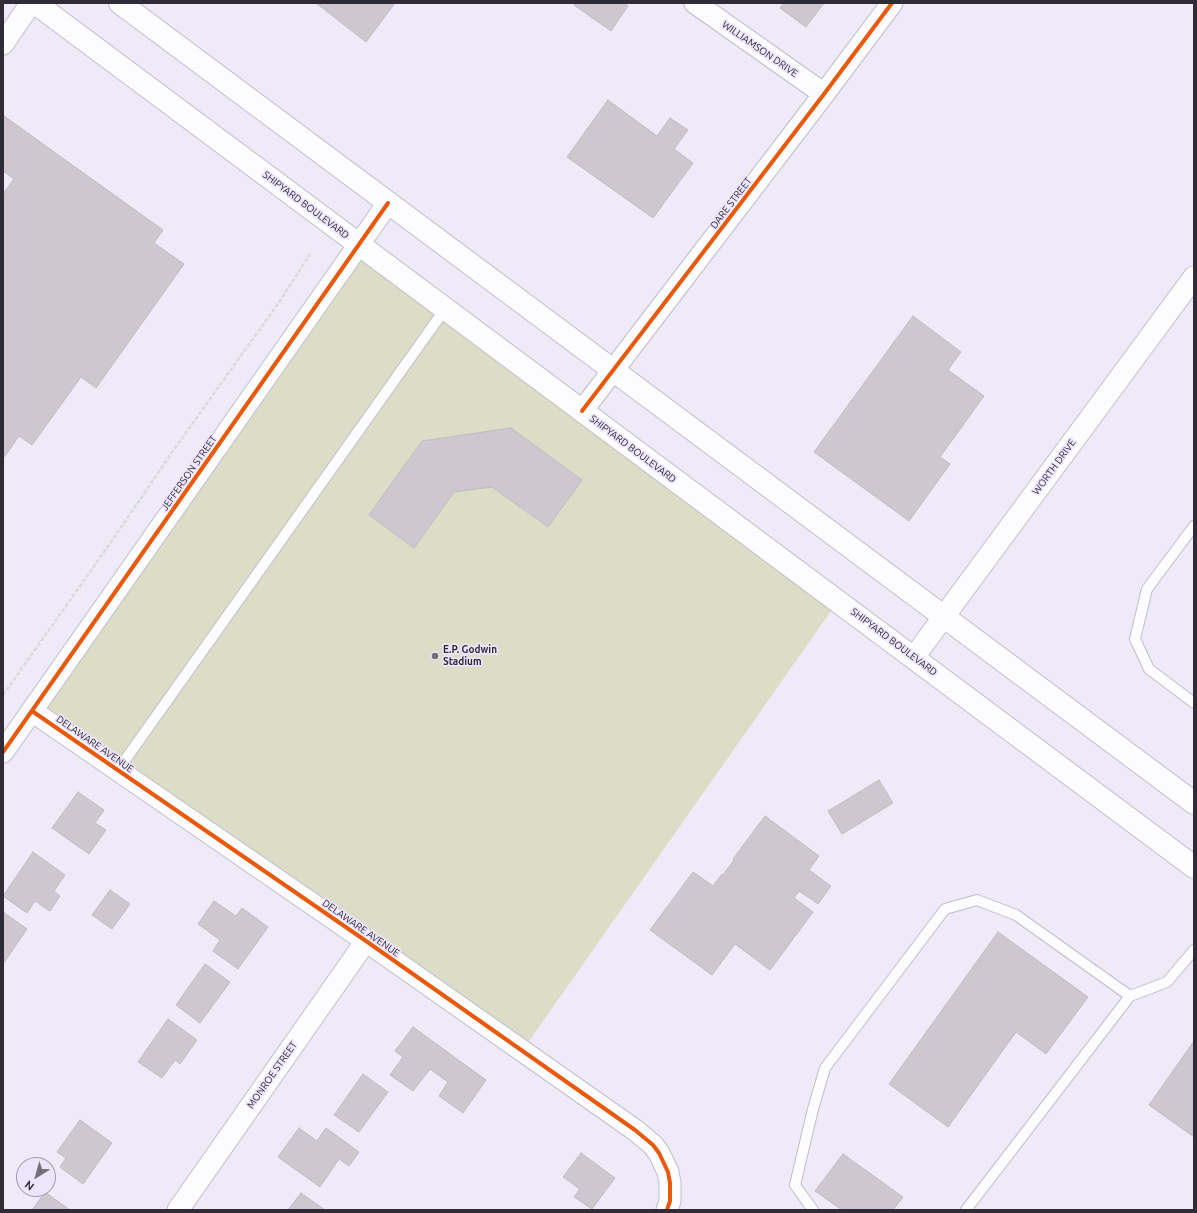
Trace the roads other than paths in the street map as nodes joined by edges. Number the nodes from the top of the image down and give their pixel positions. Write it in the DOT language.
graph roads {
  1 [pos="32,3"];
  2 [pos="35,3"];
  3 [pos="120,3"];
  4 [pos="695,3"];
  5 [pos="892,3"];
  6 [pos="3,44"];
  7 [pos="824,94"];
  8 [pos="388,203"];
  9 [pos="359,244"];
  10 [pos="1194,277"];
  11 [pos="445,309"];
  12 [pos="614,370"];
  13 [pos="582,411"];
  14 [pos="1194,526"];
  15 [pos="944,617"];
  16 [pos="914,657"];
  17 [pos="1194,703"];
  18 [pos="32,710"];
  19 [pos="3,752"];
  20 [pos="118,770"];
  21 [pos="1194,803"];
  22 [pos="1194,867"];
  23 [pos="366,941"];
  24 [pos="1194,950"];
  25 [pos="1130,996"];
  26 [pos="178,1210"];
  27 [pos="667,1210"];
  28 [pos="812,1210"];
  29 [pos="966,1210"];
  1 -- 6 [label="street"];
  2 -- 9 [label="main road, SHIPYARD BOULEVARD"];
  3 -- 8 [label="main road"];
  4 -- 7 [label="street, WILLIAMSON DRIVE"];
  5 -- 7 [label="street, DARE STREET"];
  7 -- 12 [label="street, DARE STREET"];
  8 -- 9 [label="street, JEFFERSON STREET"];
  8 -- 12 [label="main road"];
  9 -- 11 [label="main road, SHIPYARD BOULEVARD"];
  9 -- 18 [label="street, JEFFERSON STREET"];
  10 -- 15 [label="street, WORTH DRIVE"];
  11 -- 13 [label="main road, SHIPYARD BOULEVARD"];
  11 -- 20 [label="lane"];
  12 -- 13 [label="street, DARE STREET"];
  12 -- 15 [label="main road"];
  13 -- 16 [label="main road, SHIPYARD BOULEVARD"];
  14 -- 17 [label="lane"];
  15 -- 16 [label="street, WORTH DRIVE"];
  15 -- 21 [label="main road"];
  16 -- 22 [label="main road, SHIPYARD BOULEVARD"];
  18 -- 19 [label="street, JEFFERSON STREET"];
  18 -- 20 [label="street, DELAWARE AVENUE"];
  20 -- 23 [label="street, DELAWARE AVENUE"];
  23 -- 26 [label="street, MONROE STREET"];
  23 -- 27 [label="street, DELAWARE AVENUE"];
  24 -- 25 [label="lane"];
  25 -- 28 [label="lane"];
  25 -- 29 [label="lane"];
}
